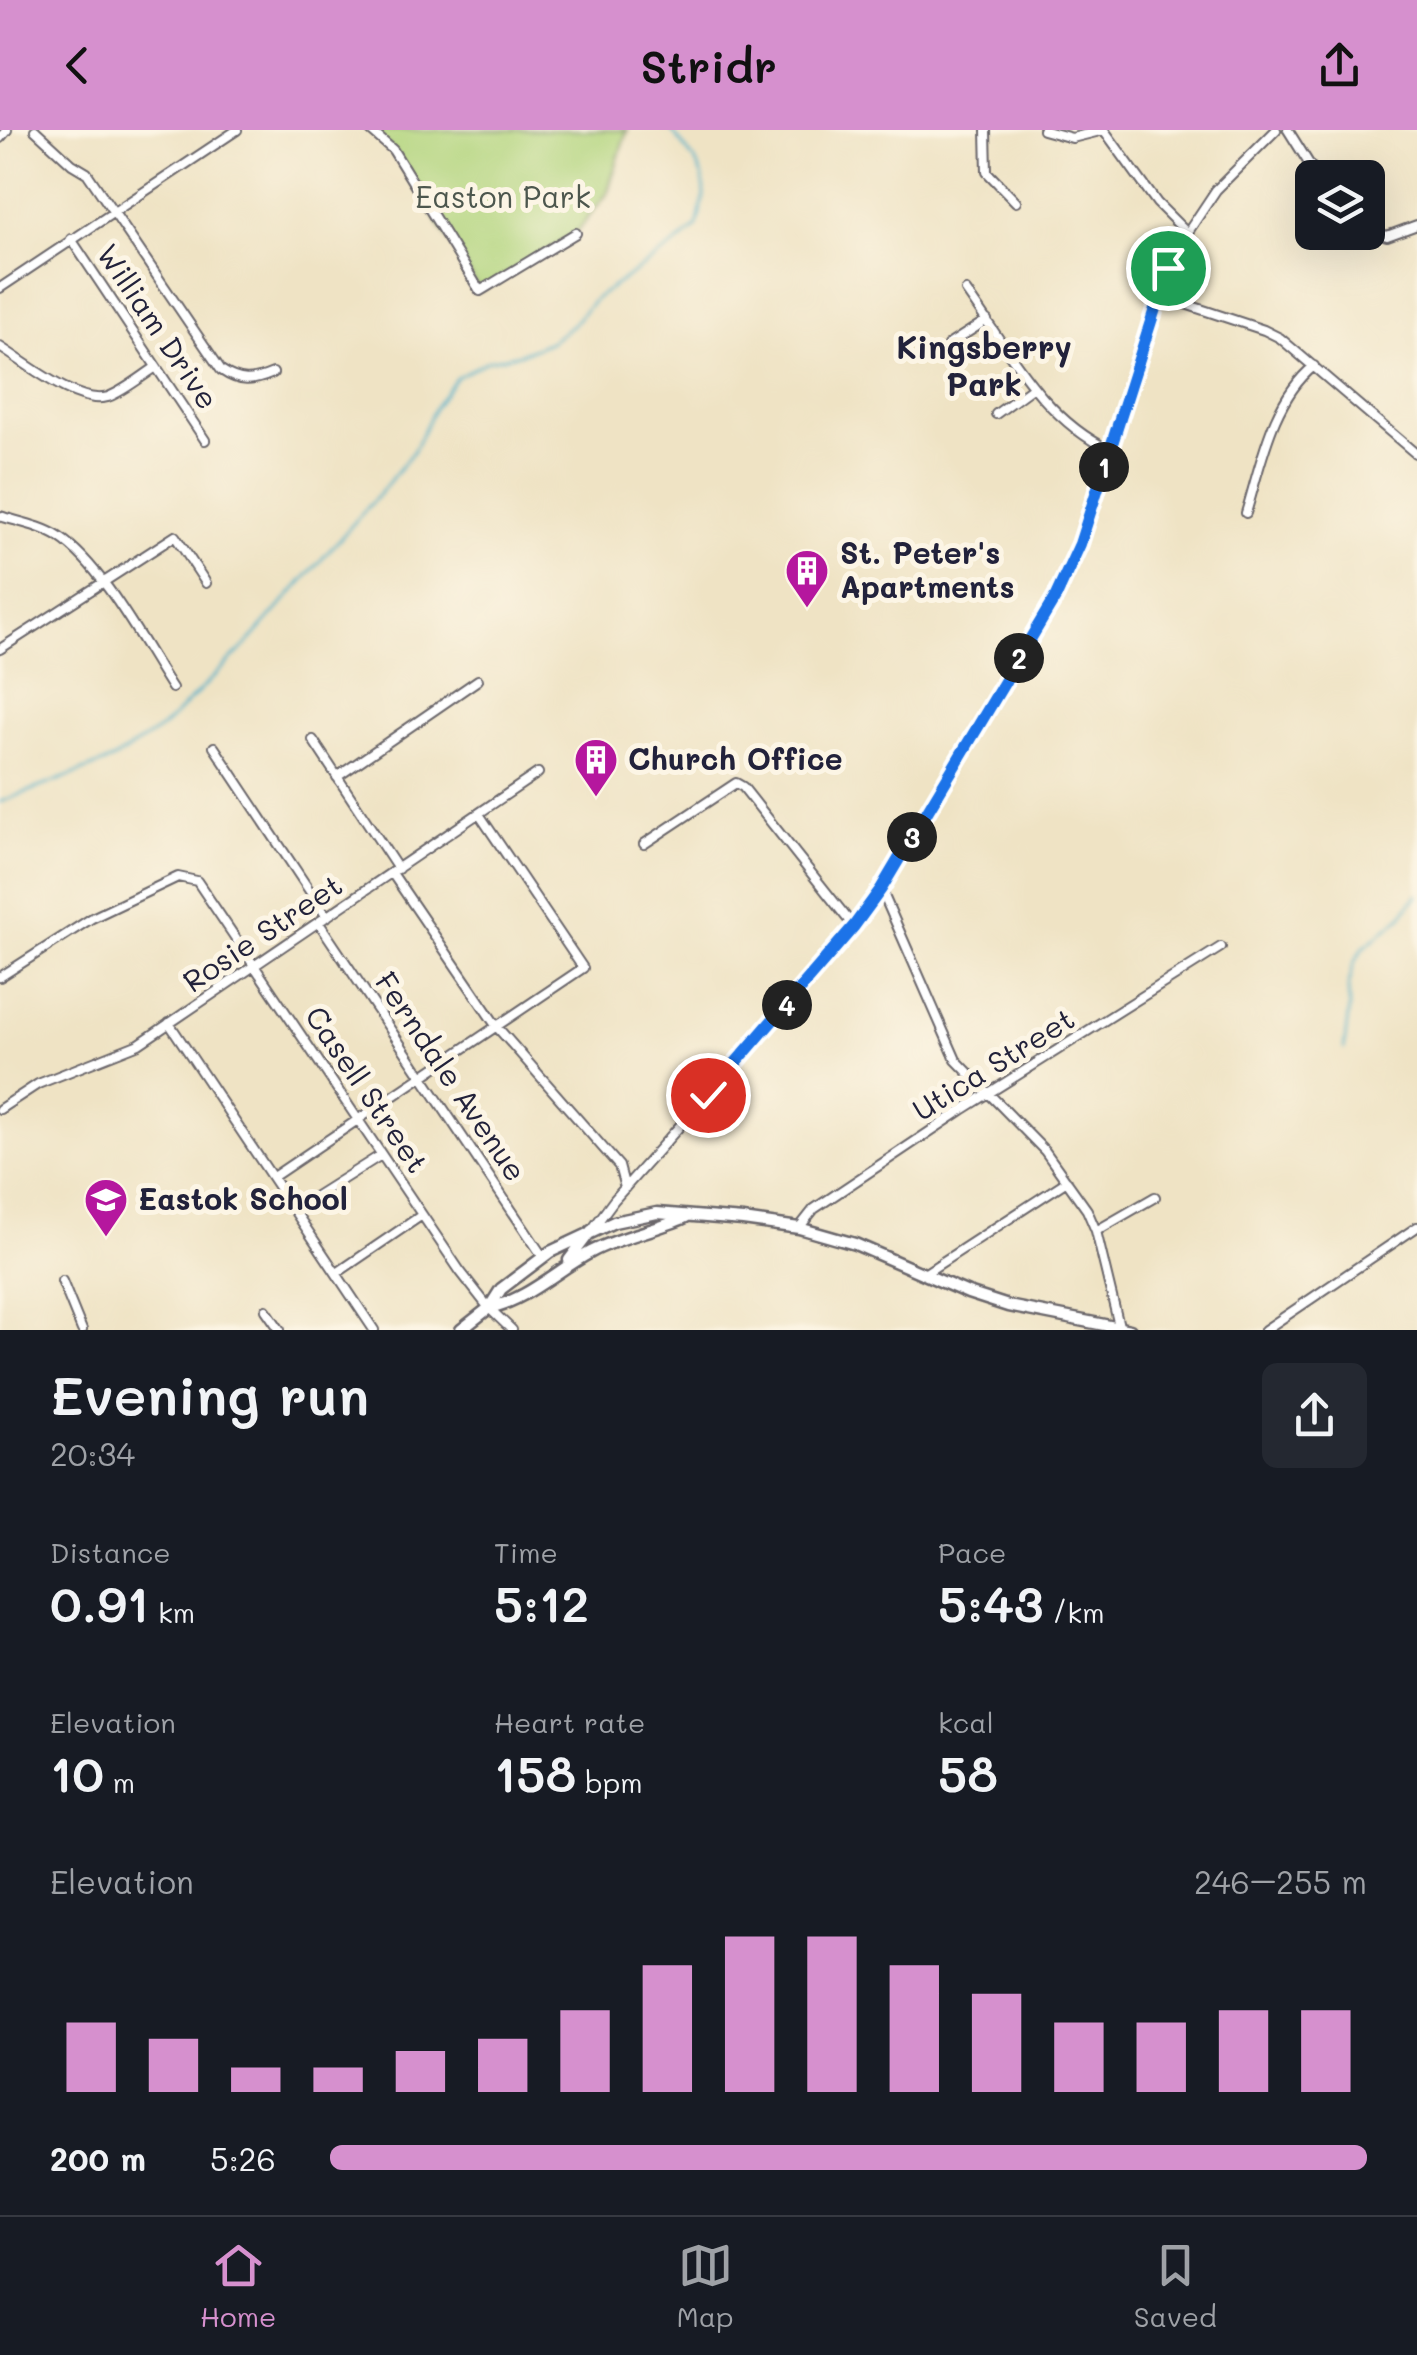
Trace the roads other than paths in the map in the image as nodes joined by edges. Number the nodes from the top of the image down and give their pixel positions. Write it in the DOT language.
graph roads {
  1 [pos="7,130"];
  2 [pos="35,130"];
  3 [pos="237,130"];
  4 [pos="370,130"];
  5 [pos="986,130"];
  6 [pos="1043,130"];
  7 [pos="1104,130"];
  8 [pos="1276,130"];
  9 [pos="1288,130"];
  10 [pos="0,138"];
  11 [pos="1307,160"];
  12 [pos="1016,202"];
  13 [pos="112,212"];
  14 [pos="1417,225"];
  15 [pos="1186,232"];
  16 [pos="576,233"];
  17 [pos="1385,235"];
  18 [pos="71,239"];
  19 [pos="0,288"];
  20 [pos="966,291"];
  21 [pos="1158,294"];
  22 [pos="988,320"];
  23 [pos="948,346"];
  24 [pos="0,347"];
  25 [pos="1314,366"];
  26 [pos="156,367"];
  27 [pos="273,373"];
  28 [pos="1033,387"];
  29 [pos="996,414"];
  30 [pos="205,440"];
  31 [pos="1110,450"];
  32 [pos="1415,453"];
  33 [pos="1246,513"];
  34 [pos="0,516"];
  35 [pos="206,583"];
  36 [pos="104,584"];
  37 [pos="0,649"];
  38 [pos="478,680"];
  39 [pos="172,688"];
  40 [pos="312,740"];
  41 [pos="214,747"];
  42 [pos="538,773"];
  43 [pos="337,777"];
  44 [pos="479,814"];
  45 [pos="644,844"];
  46 [pos="395,871"];
  47 [pos="881,889"];
  48 [pos="323,920"];
  49 [pos="854,926"];
  50 [pos="1221,947"];
  51 [pos="256,966"];
  52 [pos="0,977"];
  53 [pos="169,1024"];
  54 [pos="497,1027"];
  55 [pos="423,1077"];
  56 [pos="989,1093"];
  57 [pos="0,1109"];
  58 [pos="358,1119"];
  59 [pos="381,1155"];
  60 [pos="648,1163"];
  61 [pos="620,1166"];
  62 [pos="273,1177"];
  63 [pos="1067,1181"];
  64 [pos="625,1188"];
  65 [pos="1156,1196"];
  66 [pos="294,1210"];
  67 [pos="422,1215"];
  68 [pos="686,1217"];
  69 [pos="1417,1227"];
  70 [pos="799,1228"];
  71 [pos="591,1231"];
  72 [pos="1096,1231"];
  73 [pos="543,1257"];
  74 [pos="337,1272"];
  75 [pos="924,1274"];
  76 [pos="554,1275"];
  77 [pos="62,1281"];
  78 [pos="490,1308"];
  79 [pos="266,1310"];
  80 [pos="1123,1329"];
  81 [pos="82,1330"];
  82 [pos="280,1330"];
  83 [pos="374,1330"];
  84 [pos="461,1330"];
  85 [pos="512,1330"];
  86 [pos="1265,1330"];
  1 -- 10 [label="street"];
  2 -- 13 [label="street"];
  3 -- 13 [label="street"];
  4 -- 16 [label="street"];
  5 -- 12 [label="street"];
  6 -- 7 [label="street"];
  7 -- 15 [label="street"];
  8 -- 15 [label="street"];
  9 -- 11 [label="street"];
  13 -- 18 [label="street"];
  13 -- 27 [label="street"];
  14 -- 17 [label="street"];
  15 -- 21 [label="street"];
  18 -- 19 [label="street"];
  18 -- 26 [label="street, William Drive"];
  20 -- 22 [label="street"];
  21 -- 25 [label="street"];
  21 -- 31 [label="street"];
  22 -- 23 [label="street"];
  22 -- 28 [label="street"];
  24 -- 26 [label="street"];
  25 -- 32 [label="street"];
  25 -- 33 [label="street"];
  26 -- 30 [label="street, William Drive"];
  28 -- 29 [label="street"];
  28 -- 31 [label="street"];
  31 -- 47 [label="street"];
  34 -- 36 [label="street"];
  35 -- 36 [label="street"];
  36 -- 37 [label="street"];
  36 -- 39 [label="street"];
  38 -- 43 [label="street"];
  40 -- 43 [label="street"];
  41 -- 48 [label="street, Ferndale Avenue"];
  42 -- 44 [label="street, Rosie Street"];
  43 -- 46 [label="street"];
  44 -- 46 [label="street, Rosie Street"];
  44 -- 54 [label="street"];
  45 -- 49 [label="street"];
  46 -- 48 [label="street, Rosie Street"];
  46 -- 54 [label="street"];
  47 -- 49 [label="street"];
  47 -- 56 [label="street"];
  48 -- 51 [label="street, Rosie Street"];
  48 -- 55 [label="street, Ferndale Avenue"];
  49 -- 60 [label="street"];
  50 -- 56 [label="street, Utica Street"];
  51 -- 52 [label="street, Casell Street"];
  51 -- 53 [label="street, Rosie Street"];
  51 -- 58 [label="street, Casell Street"];
  53 -- 57 [label="street, Rosie Street"];
  53 -- 62 [label="street"];
  54 -- 55 [label="street"];
  54 -- 61 [label="street"];
  55 -- 58 [label="street"];
  55 -- 73 [label="street, Ferndale Avenue"];
  56 -- 63 [label="street"];
  56 -- 70 [label="street, Utica Street"];
  58 -- 59 [label="street, Casell Street"];
  58 -- 62 [label="street"];
  59 -- 66 [label="street"];
  59 -- 67 [label="street, Casell Street"];
  60 -- 61 [label="street"];
  60 -- 64 [label="street"];
  61 -- 64 [label="street"];
  62 -- 66 [label="street"];
  63 -- 72 [label="street"];
  63 -- 75 [label="street"];
  64 -- 71 [label="street"];
  65 -- 72 [label="street"];
  66 -- 74 [label="street"];
  67 -- 74 [label="street"];
  67 -- 78 [label="street, Casell Street"];
  68 -- 70 [label="main road"];
  68 -- 71 [label="main road"];
  68 -- 76 [label="main road"];
  69 -- 86 [label="street"];
  70 -- 75 [label="main road"];
  71 -- 73 [label="main road"];
  71 -- 76 [label="main road"];
  72 -- 80 [label="street"];
  73 -- 78 [label="main road"];
  74 -- 83 [label="street"];
  75 -- 80 [label="main road"];
  76 -- 78 [label="main road"];
  77 -- 81 [label="street"];
  78 -- 84 [label="main road"];
  78 -- 85 [label="street, Casell Street"];
  79 -- 82 [label="street"];
}
